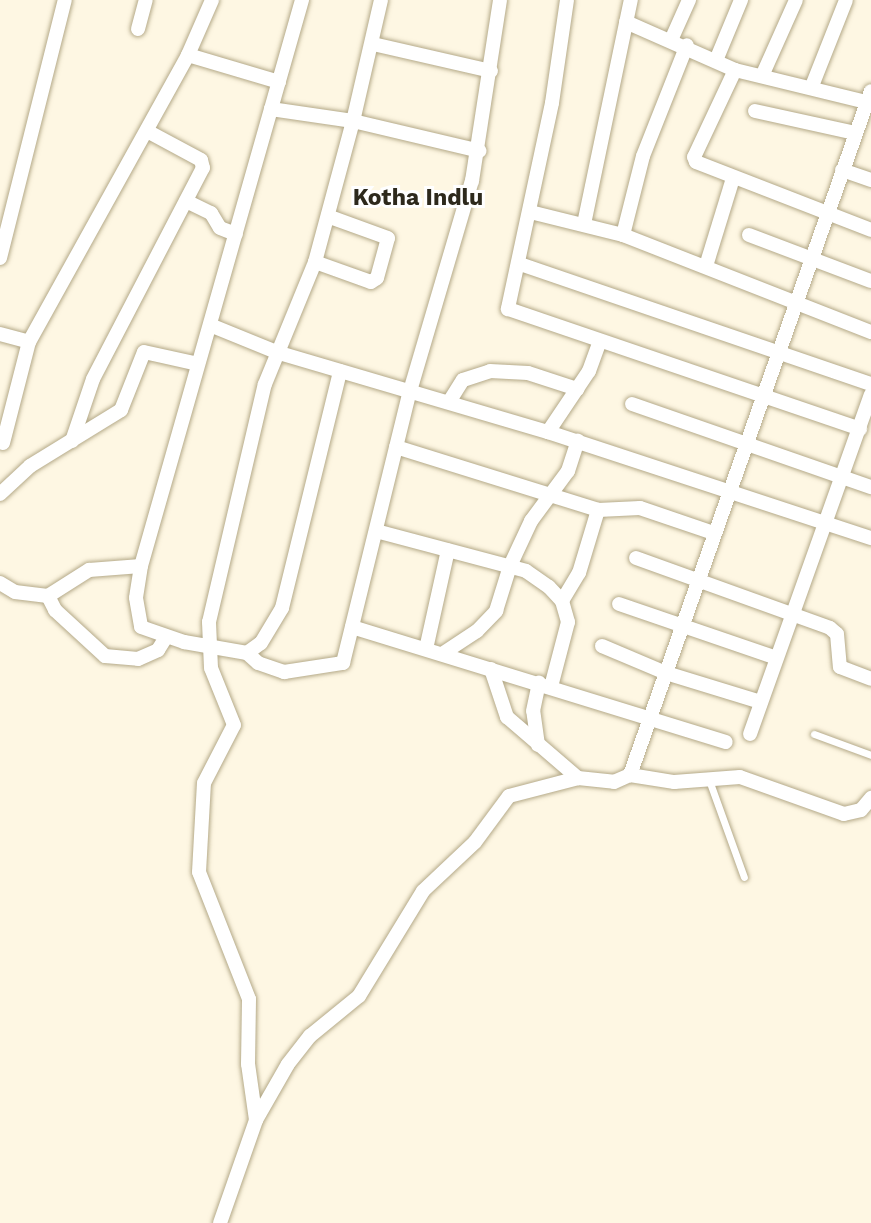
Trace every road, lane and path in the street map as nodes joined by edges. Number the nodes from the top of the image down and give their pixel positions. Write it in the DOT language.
graph roads {
  1 [pos="65,0"];
  2 [pos="146,0"];
  3 [pos="212,0"];
  4 [pos="302,0"];
  5 [pos="381,0"];
  6 [pos="500,0"];
  7 [pos="567,0"];
  8 [pos="631,0"];
  9 [pos="689,0"];
  10 [pos="741,0"];
  11 [pos="796,0"];
  12 [pos="846,0"];
  13 [pos="626,22"];
  14 [pos="138,29"];
  15 [pos="672,38"];
  16 [pos="373,44"];
  17 [pos="687,46"];
  18 [pos="188,55"];
  19 [pos="717,58"];
  20 [pos="735,70"];
  21 [pos="491,71"];
  22 [pos="762,76"];
  23 [pos="279,82"];
  24 [pos="811,86"];
  25 [pos="869,96"];
  26 [pos="271,109"];
  27 [pos="755,111"];
  28 [pos="353,121"];
  29 [pos="862,128"];
  30 [pos="147,131"];
  31 [pos="480,151"];
  32 [pos="842,170"];
  33 [pos="733,178"];
  34 [pos="871,180"];
  35 [pos="186,201"];
  36 [pos="530,212"];
  37 [pos="828,214"];
  38 [pos="330,217"];
  39 [pos="584,224"];
  40 [pos="871,230"];
  41 [pos="236,233"];
  42 [pos="624,235"];
  43 [pos="749,235"];
  44 [pos="0,258"];
  45 [pos="812,260"];
  46 [pos="315,262"];
  47 [pos="520,264"];
  48 [pos="706,266"];
  49 [pos="871,281"];
  50 [pos="797,305"];
  51 [pos="211,325"];
  52 [pos="871,332"];
  53 [pos="0,334"];
  54 [pos="600,341"];
  55 [pos="29,342"];
  56 [pos="777,350"];
  57 [pos="276,352"];
  58 [pos="198,364"];
  59 [pos="340,370"];
  60 [pos="871,384"];
  61 [pos="577,389"];
  62 [pos="410,391"];
  63 [pos="871,395"];
  64 [pos="762,396"];
  65 [pos="449,402"];
  66 [pos="632,404"];
  67 [pos="860,429"];
  68 [pos="548,432"];
  69 [pos="72,441"];
  70 [pos="578,441"];
  71 [pos="745,441"];
  72 [pos="3,443"];
  73 [pos="396,447"];
  74 [pos="845,477"];
  75 [pos="871,487"];
  76 [pos="728,488"];
  77 [pos="549,493"];
  78 [pos="0,495"];
  79 [pos="598,510"];
  80 [pos="827,521"];
  81 [pos="376,531"];
  82 [pos="714,533"];
  83 [pos="871,538"];
  84 [pos="448,550"];
  85 [pos="636,558"];
  86 [pos="141,566"];
  87 [pos="510,566"];
  88 [pos="698,582"];
  89 [pos="0,583"];
  90 [pos="48,596"];
  91 [pos="562,601"];
  92 [pos="619,604"];
  93 [pos="793,613"];
  94 [pos="352,627"];
  95 [pos="680,628"];
  96 [pos="166,637"];
  97 [pos="208,645"];
  98 [pos="602,646"];
  99 [pos="426,649"];
  100 [pos="247,653"];
  101 [pos="442,654"];
  102 [pos="774,657"];
  103 [pos="491,669"];
  104 [pos="666,673"];
  105 [pos="871,679"];
  106 [pos="545,685"];
  107 [pos="761,702"];
  108 [pos="649,719"];
  109 [pos="750,734"];
  110 [pos="814,734"];
  111 [pos="726,741"];
  112 [pos="538,745"];
  113 [pos="871,755"];
  114 [pos="630,775"];
  115 [pos="578,778"];
  116 [pos="708,779"];
  117 [pos="871,798"];
  118 [pos="744,877"];
  119 [pos="256,1120"];
  120 [pos="220,1223"];
  1 -- 44 [label="street"];
  2 -- 14 [label="street"];
  3 -- 18 [label="street"];
  4 -- 23 [label="street"];
  5 -- 16 [label="street"];
  6 -- 21 [label="street"];
  7 -- 36 [label="street"];
  8 -- 13 [label="street"];
  9 -- 15 [label="street"];
  10 -- 19 [label="street"];
  11 -- 22 [label="street"];
  12 -- 24 [label="street"];
  13 -- 15 [label="street"];
  13 -- 39 [label="street"];
  15 -- 17 [label="street"];
  16 -- 21 [label="street"];
  16 -- 28 [label="street"];
  17 -- 19 [label="street"];
  17 -- 42 [label="street"];
  18 -- 23 [label="street"];
  18 -- 30 [label="street"];
  19 -- 20 [label="street"];
  20 -- 22 [label="street"];
  20 -- 33 [label="street"];
  21 -- 31 [label="street"];
  22 -- 24 [label="street"];
  23 -- 26 [label="street"];
  24 -- 25 [label="street"];
  25 -- 29 [label="street"];
  26 -- 28 [label="street"];
  26 -- 41 [label="street"];
  27 -- 29 [label="street"];
  28 -- 31 [label="street"];
  28 -- 38 [label="street"];
  29 -- 32 [label="street"];
  30 -- 35 [label="street"];
  30 -- 55 [label="street"];
  31 -- 62 [label="street"];
  32 -- 34 [label="street"];
  32 -- 37 [label="street"];
  33 -- 37 [label="street"];
  33 -- 48 [label="street"];
  35 -- 41 [label="street"];
  35 -- 69 [label="street"];
  36 -- 39 [label="street"];
  36 -- 47 [label="street"];
  37 -- 40 [label="street"];
  37 -- 45 [label="street"];
  38 -- 46 [label="street"];
  38 -- 46 [label="street"];
  39 -- 42 [label="street"];
  41 -- 51 [label="street"];
  42 -- 48 [label="street"];
  43 -- 45 [label="street"];
  45 -- 49 [label="street"];
  45 -- 50 [label="street"];
  46 -- 57 [label="street"];
  47 -- 54 [label="street"];
  47 -- 56 [label="street"];
  48 -- 50 [label="street"];
  50 -- 52 [label="street"];
  50 -- 56 [label="street"];
  51 -- 57 [label="street"];
  51 -- 58 [label="street"];
  53 -- 55 [label="street"];
  54 -- 61 [label="street"];
  54 -- 64 [label="street"];
  55 -- 72 [label="street"];
  56 -- 60 [label="street"];
  56 -- 64 [label="street"];
  57 -- 59 [label="street"];
  57 -- 97 [label="street"];
  58 -- 69 [label="street"];
  58 -- 86 [label="street"];
  59 -- 62 [label="street"];
  59 -- 100 [label="street"];
  61 -- 65 [label="street"];
  61 -- 68 [label="street"];
  62 -- 65 [label="street"];
  62 -- 73 [label="street"];
  63 -- 67 [label="street"];
  64 -- 67 [label="street"];
  64 -- 71 [label="street"];
  65 -- 68 [label="street"];
  66 -- 71 [label="street"];
  67 -- 74 [label="street"];
  68 -- 70 [label="street"];
  69 -- 78 [label="street"];
  70 -- 76 [label="street"];
  70 -- 77 [label="street"];
  71 -- 74 [label="street"];
  71 -- 76 [label="street"];
  73 -- 77 [label="street"];
  73 -- 81 [label="street"];
  74 -- 75 [label="street"];
  74 -- 80 [label="street"];
  76 -- 80 [label="street"];
  76 -- 82 [label="street"];
  77 -- 79 [label="street"];
  77 -- 87 [label="street"];
  79 -- 82 [label="street"];
  79 -- 91 [label="street"];
  80 -- 83 [label="street"];
  80 -- 93 [label="street"];
  81 -- 84 [label="street"];
  81 -- 94 [label="street"];
  82 -- 88 [label="street"];
  84 -- 87 [label="street"];
  84 -- 99 [label="street"];
  85 -- 88 [label="street"];
  86 -- 90 [label="street"];
  86 -- 96 [label="street"];
  87 -- 91 [label="street"];
  87 -- 101 [label="street"];
  88 -- 93 [label="street"];
  88 -- 95 [label="street"];
  89 -- 90 [label="street"];
  90 -- 96 [label="street"];
  91 -- 106 [label="street"];
  92 -- 95 [label="street"];
  93 -- 102 [label="street"];
  93 -- 105 [label="street"];
  94 -- 99 [label="street"];
  94 -- 100 [label="street"];
  95 -- 102 [label="street"];
  95 -- 104 [label="street"];
  96 -- 97 [label="street"];
  97 -- 100 [label="street"];
  97 -- 119 [label="street"];
  98 -- 104 [label="street"];
  99 -- 101 [label="street"];
  101 -- 103 [label="street"];
  102 -- 107 [label="street"];
  103 -- 106 [label="street"];
  103 -- 112 [label="street"];
  104 -- 107 [label="street"];
  104 -- 108 [label="street"];
  106 -- 108 [label="street"];
  106 -- 112 [label="street"];
  107 -- 109 [label="street"];
  108 -- 111 [label="street"];
  108 -- 114 [label="street"];
  110 -- 113 [label="lane"];
  112 -- 115 [label="street"];
  114 -- 115 [label="street"];
  114 -- 116 [label="street"];
  115 -- 119 [label="street"];
  116 -- 117 [label="street"];
  116 -- 118 [label="lane"];
  119 -- 120 [label="street"];
}
